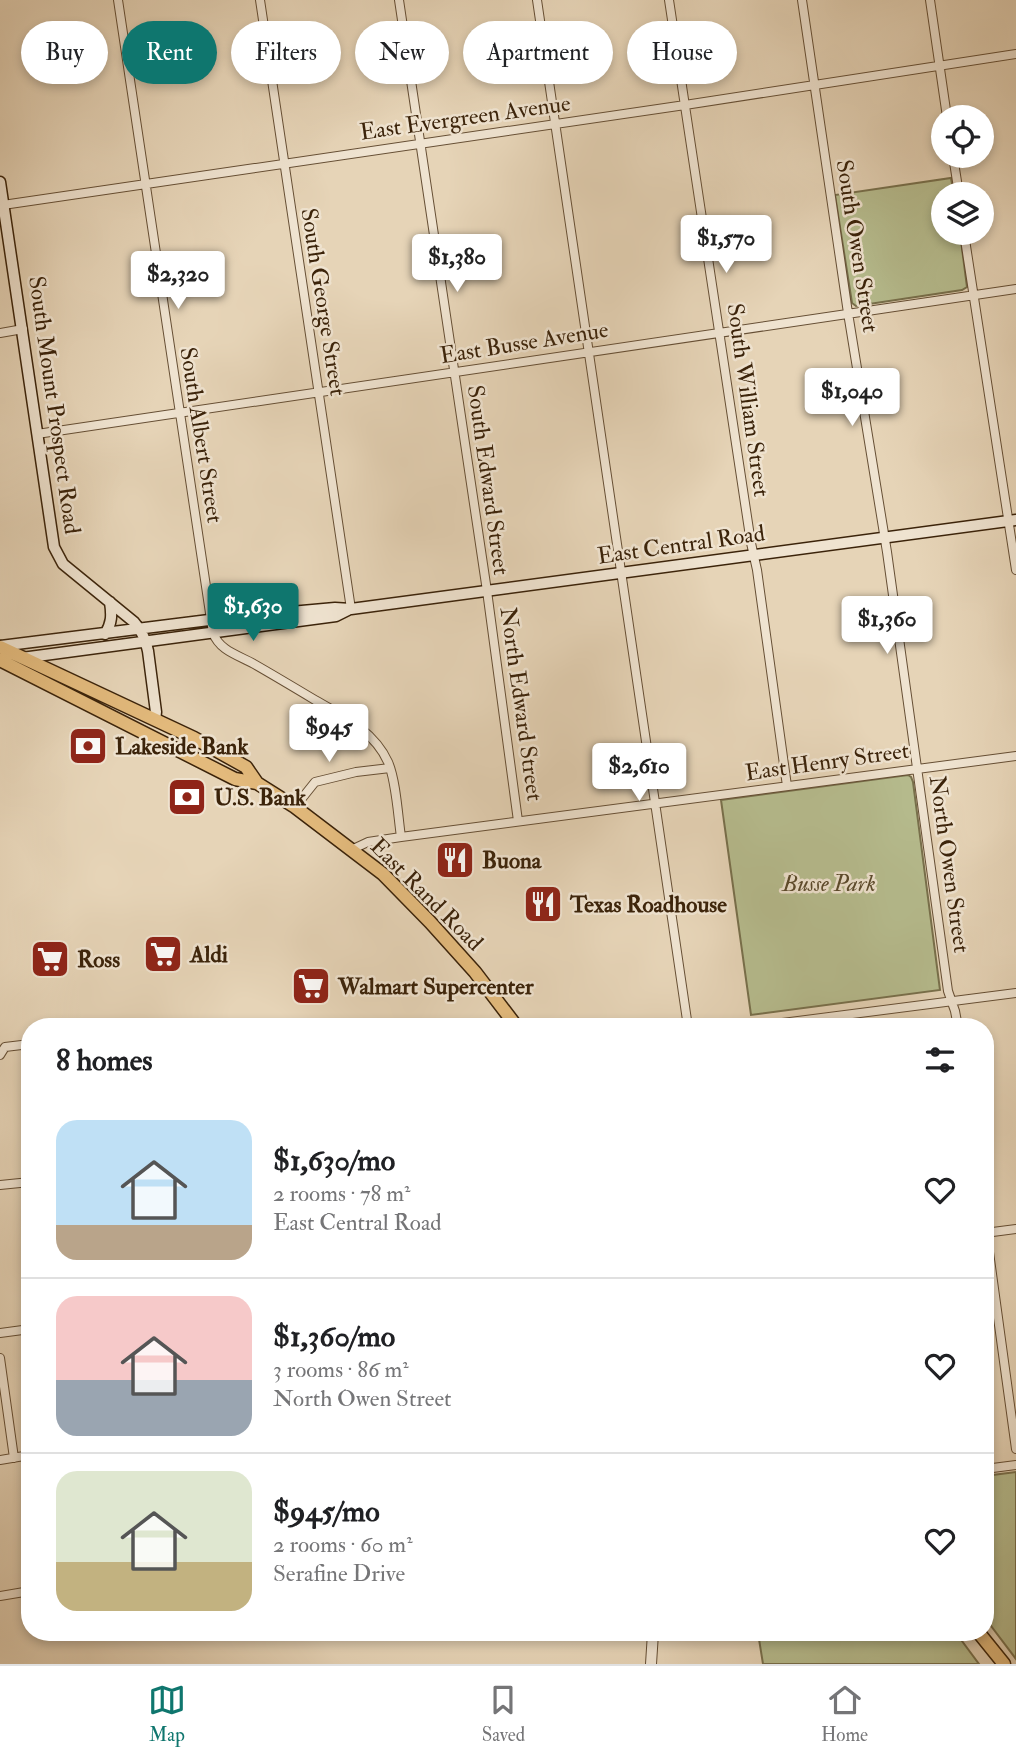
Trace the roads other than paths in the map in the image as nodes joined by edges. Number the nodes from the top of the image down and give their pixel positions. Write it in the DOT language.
graph roads {
  1 [pos="118,0"];
  2 [pos="260,0"];
  3 [pos="399,0"];
  4 [pos="537,0"];
  5 [pos="669,0"];
  6 [pos="802,0"];
  7 [pos="930,0"];
  8 [pos="1016,54"];
  9 [pos="940,66"];
  10 [pos="814,85"];
  11 [pos="685,104"];
  12 [pos="945,105"];
  13 [pos="556,123"];
  14 [pos="420,143"];
  15 [pos="284,164"];
  16 [pos="0,182"];
  17 [pos="145,185"];
  18 [pos="3,205"];
  19 [pos="966,245"];
  20 [pos="1016,289"];
  21 [pos="974,294"];
  22 [pos="848,313"];
  23 [pos="23,329"];
  24 [pos="719,332"];
  25 [pos="0,333"];
  26 [pos="589,351"];
  27 [pos="454,372"];
  28 [pos="318,392"];
  29 [pos="179,412"];
  30 [pos="37,434"];
  31 [pos="1013,521"];
  32 [pos="884,538"];
  33 [pos="754,556"];
  34 [pos="1016,570"];
  35 [pos="622,573"];
  36 [pos="487,591"];
  37 [pos="110,603"];
  38 [pos="351,609"];
  39 [pos="211,626"];
  40 [pos="140,629"];
  41 [pos="105,634"];
  42 [pos="146,642"];
  43 [pos="2,654"];
  44 [pos="23,658"];
  45 [pos="155,720"];
  46 [pos="1016,756"];
  47 [pos="390,768"];
  48 [pos="917,769"];
  49 [pos="257,783"];
  50 [pos="787,786"];
  51 [pos="654,804"];
  52 [pos="295,807"];
  53 [pos="518,821"];
  54 [pos="401,837"];
  55 [pos="353,849"];
  56 [pos="1016,993"];
  57 [pos="952,1001"];
  58 [pos="510,1018"];
  59 [pos="687,1018"];
  60 [pos="853,1018"];
  61 [pos="957,1018"];
  62 [pos="21,1045"];
  63 [pos="0,1055"];
  64 [pos="21,1183"];
  65 [pos="0,1185"];
  66 [pos="1016,1229"];
  67 [pos="994,1232"];
  68 [pos="994,1291"];
  69 [pos="21,1330"];
  70 [pos="0,1333"];
  71 [pos="0,1358"];
  72 [pos="1016,1449"];
  73 [pos="21,1457"];
  74 [pos="14,1458"];
  75 [pos="0,1460"];
  76 [pos="1016,1465"];
  77 [pos="994,1468"];
  78 [pos="21,1592"];
  79 [pos="0,1596"];
  80 [pos="652,1641"];
  81 [pos="985,1641"];
  82 [pos="651,1664"];
  83 [pos="1003,1664"];
  1 -- 17 [label="street, South Albert Street"];
  2 -- 15 [label="street, South George Street"];
  3 -- 14 [label="street, South Edward Street"];
  4 -- 13 [label="street"];
  5 -- 11 [label="street, South William Street"];
  6 -- 10 [label="street, South Owen Street"];
  7 -- 9 [label="street"];
  8 -- 9 [label="street, East Evergreen Avenue"];
  9 -- 10 [label="street, East Evergreen Avenue"];
  9 -- 12 [label="street"];
  10 -- 11 [label="street, East Evergreen Avenue"];
  10 -- 22 [label="street, South Owen Street"];
  11 -- 13 [label="street, East Evergreen Avenue"];
  11 -- 24 [label="street, South William Street"];
  13 -- 14 [label="street, East Evergreen Avenue"];
  13 -- 26 [label="street"];
  14 -- 15 [label="street, East Evergreen Avenue"];
  14 -- 27 [label="street, South Edward Street"];
  15 -- 17 [label="street, East Evergreen Avenue"];
  15 -- 28 [label="street, South George Street"];
  16 -- 18 [label="main road, South Mount Prospect Road"];
  17 -- 18 [label="street, East Evergreen Avenue"];
  17 -- 29 [label="street, South Albert Street"];
  18 -- 23 [label="main road, South Mount Prospect Road"];
  19 -- 21 [label="street"];
  20 -- 21 [label="street, East Busse Avenue"];
  21 -- 22 [label="street, East Busse Avenue"];
  21 -- 31 [label="street"];
  22 -- 24 [label="street, East Busse Avenue"];
  22 -- 32 [label="street, South Owen Street"];
  23 -- 25 [label="street"];
  23 -- 30 [label="main road, South Mount Prospect Road"];
  24 -- 26 [label="street, East Busse Avenue"];
  24 -- 33 [label="street, South William Street"];
  26 -- 27 [label="street, East Busse Avenue"];
  26 -- 35 [label="street"];
  27 -- 28 [label="street, East Busse Avenue"];
  27 -- 36 [label="street, South Edward Street"];
  28 -- 29 [label="street, East Busse Avenue"];
  28 -- 38 [label="street, South George Street"];
  29 -- 30 [label="street, East Busse Avenue"];
  29 -- 39 [label="street, South Albert Street"];
  30 -- 37 [label="main road, South Mount Prospect Road"];
  31 -- 32 [label="main road, East Central Road"];
  31 -- 34 [label="street"];
  32 -- 33 [label="main road, East Central Road"];
  32 -- 48 [label="street, North Owen Street"];
  33 -- 35 [label="main road, East Central Road"];
  33 -- 50 [label="street, South William Street"];
  35 -- 36 [label="main road, East Central Road"];
  35 -- 51 [label="street"];
  36 -- 38 [label="main road, East Central Road"];
  36 -- 53 [label="street, North Edward Street"];
  37 -- 40 [label="main road, South Mount Prospect Road"];
  37 -- 41 [label="main road"];
  38 -- 39 [label="main road, East Central Road"];
  39 -- 40 [label="main road, East Central Road"];
  39 -- 42 [label="main road, East Central Road"];
  39 -- 47 [label="street"];
  40 -- 41 [label="main road, East Central Road"];
  40 -- 42 [label="main road, South Mount Prospect Road"];
  41 -- 43 [label="main road, East Central Road"];
  42 -- 44 [label="main road, East Central Road"];
  42 -- 45 [label="main road, South Mount Prospect Road"];
  43 -- 44 [label="main road, East Rand Road"];
  43 -- 49 [label="main road, East Rand Road"];
  44 -- 45 [label="main road, East Rand Road"];
  45 -- 49 [label="main road, East Rand Road"];
  46 -- 48 [label="street, East Henry Street"];
  47 -- 52 [label="street"];
  47 -- 54 [label="street"];
  48 -- 50 [label="street, East Henry Street"];
  48 -- 57 [label="street, North Owen Street"];
  49 -- 52 [label="main road, East Rand Road"];
  50 -- 51 [label="street, East Henry Street"];
  51 -- 53 [label="street, East Henry Street"];
  51 -- 59 [label="street"];
  52 -- 55 [label="main road, East Rand Road"];
  53 -- 54 [label="street, East Henry Street"];
  54 -- 55 [label="street, East Henry Street"];
  55 -- 58 [label="main road, East Rand Road"];
  56 -- 57 [label="street"];
  57 -- 60 [label="street"];
  57 -- 61 [label="street, North Owen Street"];
  62 -- 63 [label="street"];
  64 -- 65 [label="street"];
  66 -- 67 [label="street"];
  68 -- 72 [label="street"];
  69 -- 70 [label="street"];
  71 -- 74 [label="street"];
  73 -- 74 [label="street"];
  74 -- 75 [label="street"];
  76 -- 77 [label="street"];
  78 -- 79 [label="street"];
  80 -- 82 [label="street"];
  81 -- 83 [label="main road"];
}
